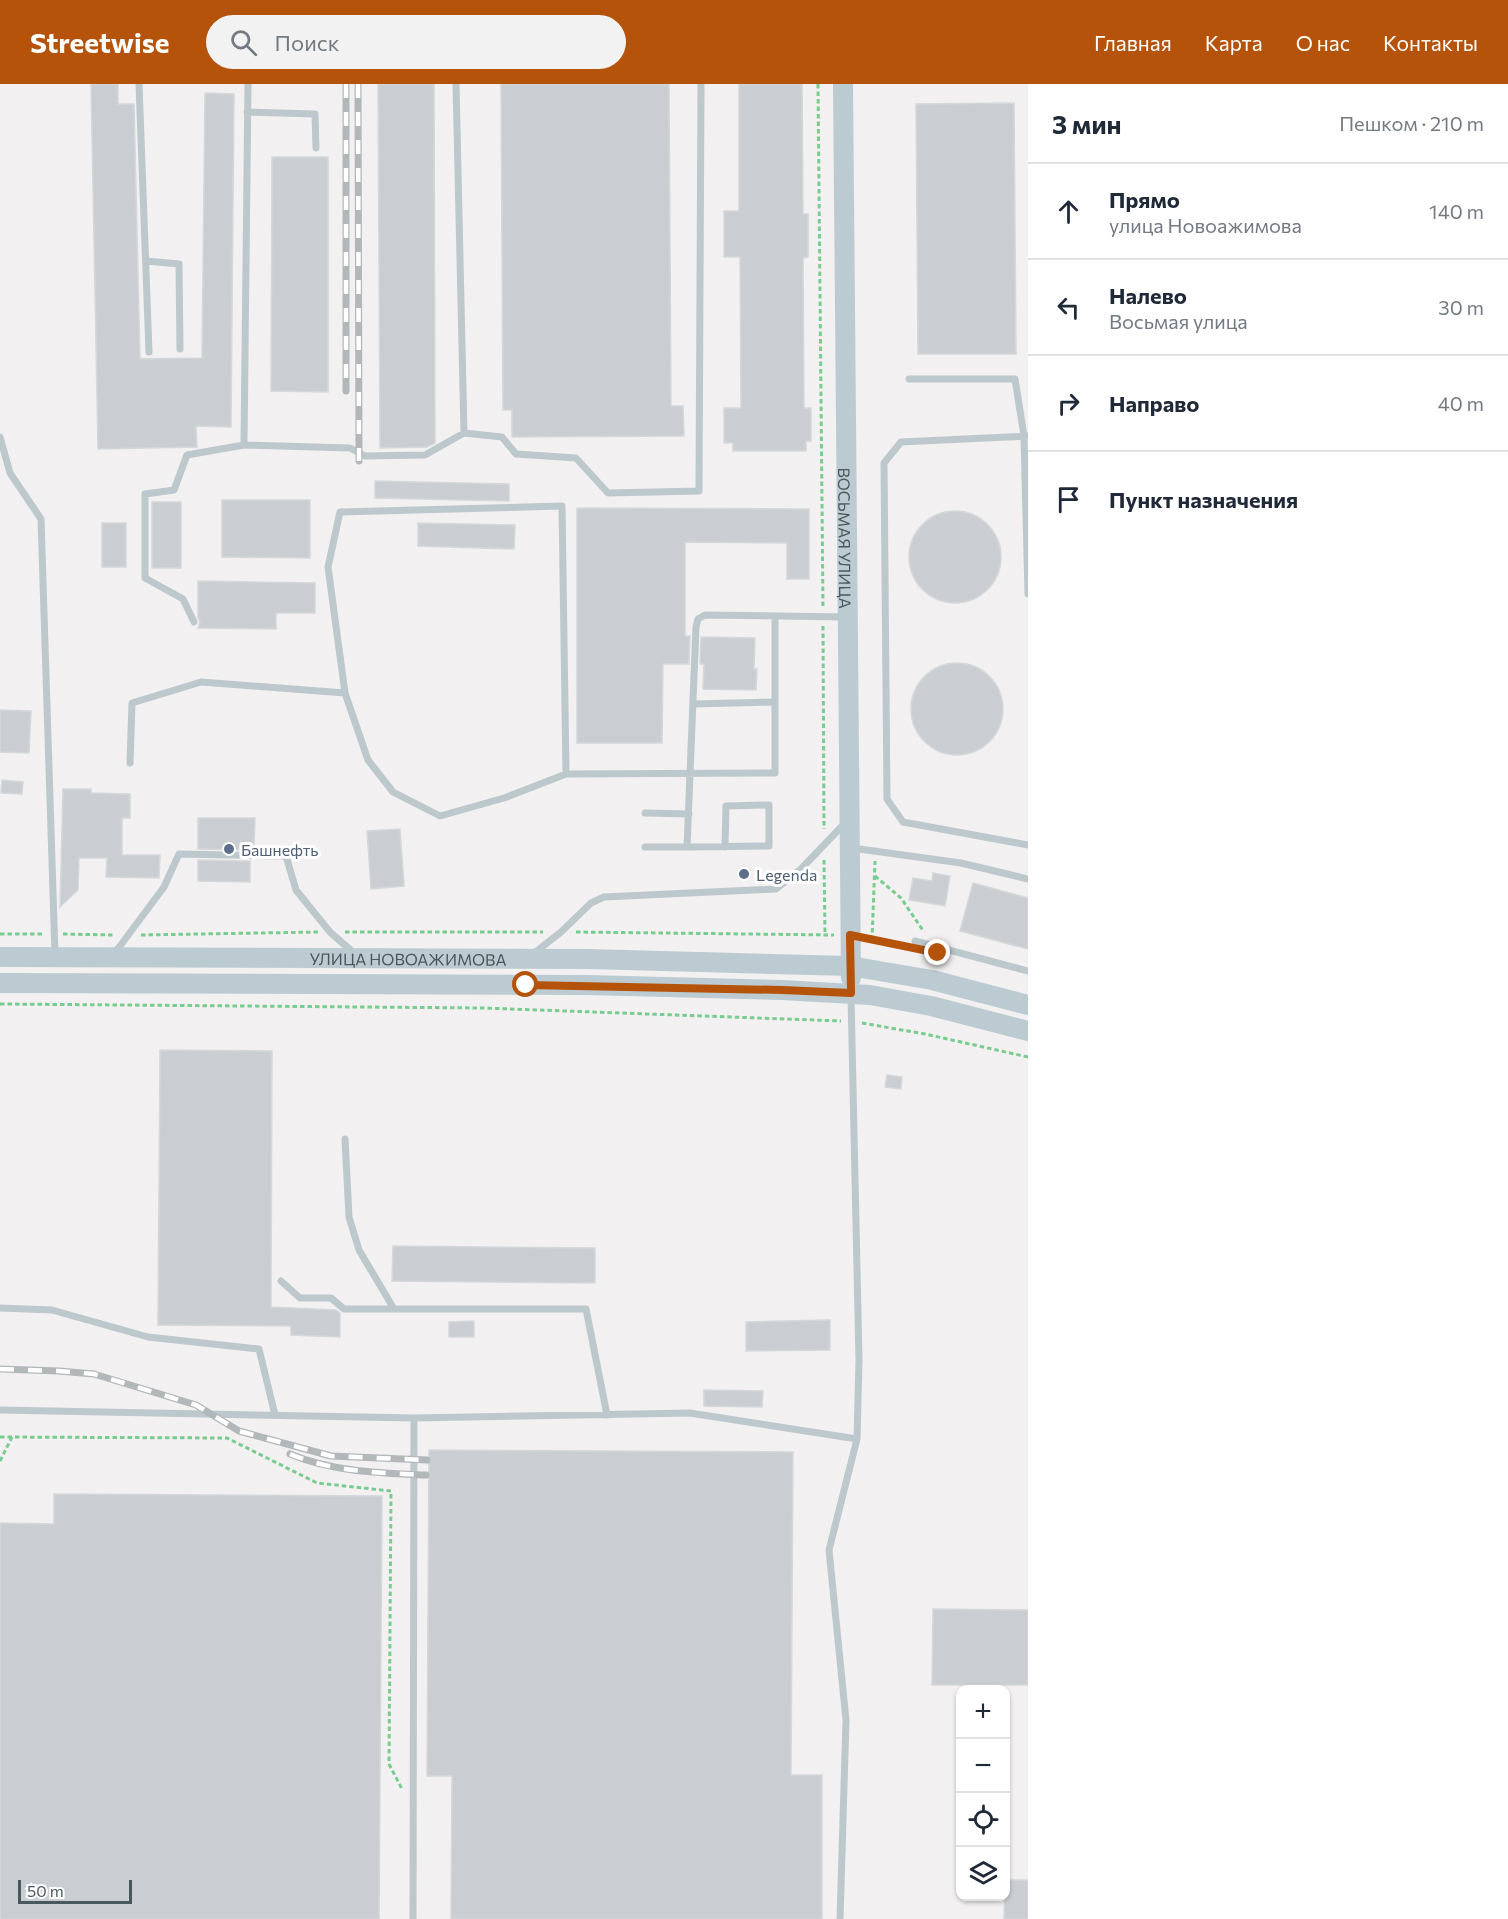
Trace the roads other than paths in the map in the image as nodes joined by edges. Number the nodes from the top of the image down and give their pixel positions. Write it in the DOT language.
graph roads {
  1 [pos="139,84"];
  2 [pos="248,84"];
  3 [pos="456,84"];
  4 [pos="701,84"];
  5 [pos="843,84"];
  6 [pos="247,112"];
  7 [pos="316,148"];
  8 [pos="146,261"];
  9 [pos="180,349"];
  10 [pos="149,352"];
  11 [pos="909,380"];
  12 [pos="464,433"];
  13 [pos="0,436"];
  14 [pos="1026,436"];
  15 [pos="244,445"];
  16 [pos="1028,594"];
  17 [pos="775,616"];
  18 [pos="845,617"];
  19 [pos="194,622"];
  20 [pos="345,693"];
  21 [pos="775,702"];
  22 [pos="693,704"];
  23 [pos="130,763"];
  24 [pos="566,774"];
  25 [pos="690,774"];
  26 [pos="645,813"];
  27 [pos="689,814"];
  28 [pos="850,818"];
  29 [pos="1028,845"];
  30 [pos="645,847"];
  31 [pos="687,847"];
  32 [pos="725,847"];
  33 [pos="850,847"];
  34 [pos="1028,879"];
  35 [pos="916,945"];
  36 [pos="0,957"];
  37 [pos="55,957"];
  38 [pos="112,958"];
  39 [pos="359,958"];
  40 [pos="527,959"];
  41 [pos="850,966"];
  42 [pos="1028,971"];
  43 [pos="0,983"];
  44 [pos="851,993"];
  45 [pos="1028,1005"];
  46 [pos="1028,1031"];
  47 [pos="345,1139"];
  48 [pos="281,1281"];
  49 [pos="0,1308"];
  50 [pos="394,1310"];
  51 [pos="0,1410"];
  52 [pos="275,1415"];
  53 [pos="607,1415"];
  54 [pos="414,1418"];
  55 [pos="857,1439"];
  56 [pos="413,1919"];
  57 [pos="840,1919"];
  1 -- 8 [label="lane"];
  2 -- 6 [label="lane"];
  3 -- 12 [label="lane"];
  4 -- 12 [label="lane"];
  5 -- 18 [label="main road, ВОСЬМАЯ УЛИЦА"];
  6 -- 7 [label="lane"];
  6 -- 15 [label="lane"];
  8 -- 9 [label="lane"];
  8 -- 10 [label="lane"];
  11 -- 14 [label="lane"];
  12 -- 15 [label="lane"];
  13 -- 37 [label="lane"];
  14 -- 16 [label="lane"];
  14 -- 29 [label="lane"];
  15 -- 19 [label="lane"];
  17 -- 18 [label="lane"];
  17 -- 21 [label="lane"];
  17 -- 22 [label="lane"];
  18 -- 28 [label="main road, ВОСЬМАЯ УЛИЦА"];
  20 -- 23 [label="lane"];
  20 -- 24 [label="lane"];
  20 -- 24 [label="lane"];
  21 -- 22 [label="lane"];
  21 -- 25 [label="lane"];
  22 -- 25 [label="lane"];
  24 -- 25 [label="lane"];
  25 -- 27 [label="lane"];
  26 -- 27 [label="lane"];
  27 -- 31 [label="lane"];
  28 -- 33 [label="main road, ВОСЬМАЯ УЛИЦА"];
  28 -- 40 [label="lane"];
  30 -- 31 [label="lane"];
  31 -- 32 [label="lane"];
  32 -- 32 [label="lane"];
  33 -- 34 [label="lane"];
  33 -- 41 [label="main road, ВОСЬМАЯ УЛИЦА"];
  35 -- 42 [label="lane"];
  36 -- 37 [label="main road, УЛИЦА НОВОАЖИМОВА"];
  37 -- 38 [label="main road, УЛИЦА НОВОАЖИМОВА"];
  38 -- 39 [label="main road, УЛИЦА НОВОАЖИМОВА"];
  38 -- 39 [label="lane"];
  39 -- 40 [label="main road, УЛИЦА НОВОАЖИМОВА"];
  40 -- 41 [label="main road, УЛИЦА НОВОАЖИМОВА"];
  41 -- 44 [label="main road, ВОСЬМАЯ УЛИЦА"];
  41 -- 45 [label="main road, УЛИЦА НОВОАЖИМОВА"];
  43 -- 44 [label="main road, УЛИЦА НОВОАЖИМОВА"];
  44 -- 46 [label="main road, УЛИЦА НОВОАЖИМОВА"];
  44 -- 55 [label="lane"];
  47 -- 50 [label="lane"];
  48 -- 50 [label="lane"];
  49 -- 52 [label="lane"];
  50 -- 53 [label="lane"];
  51 -- 52 [label="lane"];
  52 -- 54 [label="lane"];
  53 -- 54 [label="lane"];
  53 -- 55 [label="lane"];
  54 -- 56 [label="lane"];
  55 -- 57 [label="lane"];
}
